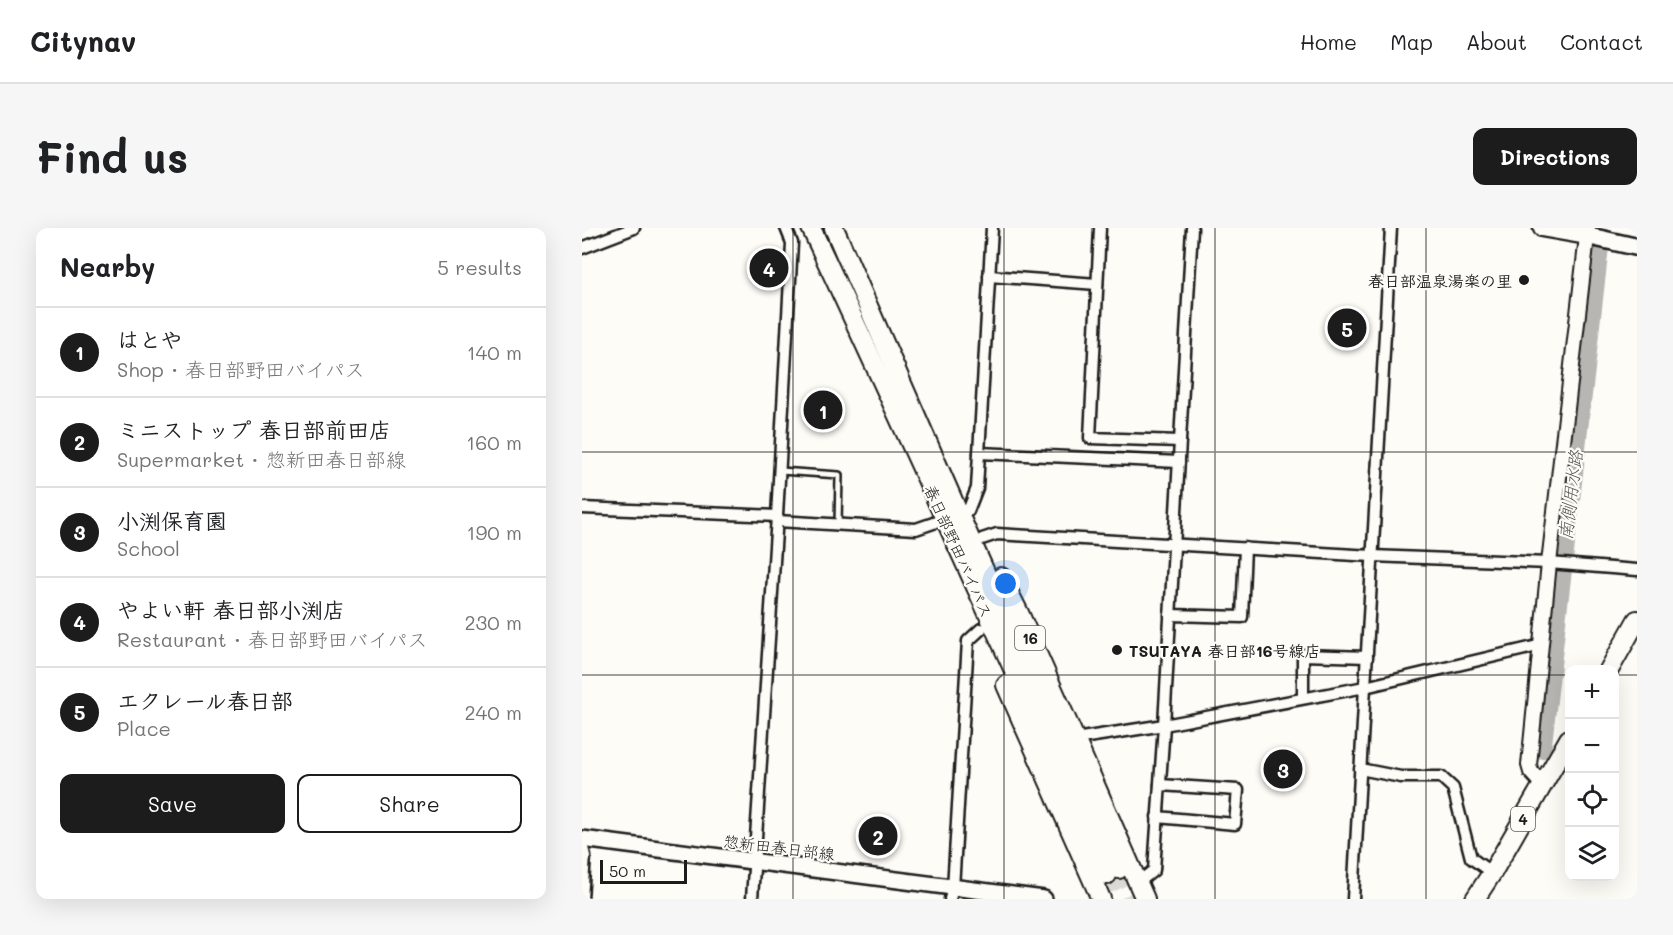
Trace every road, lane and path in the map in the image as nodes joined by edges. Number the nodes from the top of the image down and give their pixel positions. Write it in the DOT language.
graph roads {
  1 [pos="634,228"];
  2 [pos="786,228"];
  3 [pos="812,228"];
  4 [pos="834,228"];
  5 [pos="992,228"];
  6 [pos="1100,228"];
  7 [pos="1192,228"];
  8 [pos="1391,228"];
  9 [pos="1542,228"];
  10 [pos="1588,232"];
  11 [pos="1637,247"];
  12 [pos="582,248"];
  13 [pos="989,276"];
  14 [pos="1097,284"];
  15 [pos="901,384"];
  16 [pos="1180,441"];
  17 [pos="979,453"];
  18 [pos="1179,462"];
  19 [pos="780,471"];
  20 [pos="582,508"];
  21 [pos="968,511"];
  22 [pos="777,519"];
  23 [pos="838,525"];
  24 [pos="948,525"];
  25 [pos="982,539"];
  26 [pos="1174,543"];
  27 [pos="1245,548"];
  28 [pos="1372,555"];
  29 [pos="1553,563"];
  30 [pos="1637,570"];
  31 [pos="1170,615"];
  32 [pos="1637,620"];
  33 [pos="981,629"];
  34 [pos="1542,645"];
  35 [pos="1366,657"];
  36 [pos="1611,665"];
  37 [pos="1365,687"];
  38 [pos="1303,698"];
  39 [pos="1164,724"];
  40 [pos="1075,739"];
  41 [pos="1565,746"];
  42 [pos="1360,769"];
  43 [pos="1160,785"];
  44 [pos="1543,785"];
  45 [pos="1157,817"];
  46 [pos="582,839"];
  47 [pos="582,844"];
  48 [pos="755,862"];
  49 [pos="1492,873"];
  50 [pos="1142,890"];
  51 [pos="952,893"];
  52 [pos="582,899"];
  53 [pos="752,899"];
  54 [pos="1044,899"];
  55 [pos="1101,899"];
  56 [pos="1353,899"];
  57 [pos="1475,899"];
  1 -- 12 [label="street"];
  2 -- 19 [label="street"];
  3 -- 24 [label="highway, 春日部野田バイパス / 16"];
  4 -- 15 [label="highway, 春日部野田バイパス / 16"];
  5 -- 13 [label="street"];
  6 -- 14 [label="street"];
  7 -- 16 [label="street"];
  8 -- 28 [label="street"];
  9 -- 10 [label="main road"];
  10 -- 11 [label="main road"];
  10 -- 29 [label="street"];
  13 -- 14 [label="street"];
  13 -- 17 [label="street"];
  14 -- 16 [label="street"];
  15 -- 21 [label="highway, 16"];
  15 -- 24 [label="highway, 春日部野田バイパス / 16"];
  16 -- 18 [label="street"];
  17 -- 18 [label="street"];
  17 -- 21 [label="street"];
  18 -- 26 [label="street"];
  19 -- 22 [label="street"];
  19 -- 23 [label="lane"];
  20 -- 22 [label="street"];
  21 -- 25 [label="highway, 16"];
  22 -- 23 [label="street"];
  22 -- 48 [label="street"];
  23 -- 24 [label="street"];
  24 -- 33 [label="highway, 16"];
  25 -- 26 [label="street"];
  25 -- 40 [label="highway, 16"];
  26 -- 27 [label="street"];
  26 -- 31 [label="street"];
  27 -- 28 [label="street"];
  27 -- 31 [label="street"];
  28 -- 29 [label="street"];
  28 -- 35 [label="street"];
  29 -- 30 [label="street"];
  29 -- 34 [label="street"];
  31 -- 39 [label="street"];
  32 -- 36 [label="highway"];
  33 -- 51 [label="street"];
  33 -- 55 [label="highway, 16"];
  34 -- 37 [label="street"];
  34 -- 44 [label="street"];
  35 -- 37 [label="street"];
  35 -- 38 [label="street"];
  37 -- 38 [label="street"];
  37 -- 42 [label="street"];
  38 -- 39 [label="street"];
  39 -- 40 [label="street"];
  39 -- 43 [label="street"];
  40 -- 50 [label="highway, 16"];
  41 -- 44 [label="highway, 4"];
  42 -- 49 [label="street"];
  42 -- 56 [label="street"];
  43 -- 45 [label="street"];
  43 -- 45 [label="street"];
  44 -- 49 [label="highway, 4"];
  45 -- 50 [label="street"];
  46 -- 48 [label="main road, 惣新田春日部線"];
  47 -- 52 [label="street"];
  48 -- 51 [label="main road, 惣新田春日部線"];
  48 -- 53 [label="street"];
  49 -- 57 [label="highway, 4"];
  51 -- 54 [label="main road, 惣新田春日部線"];
}
